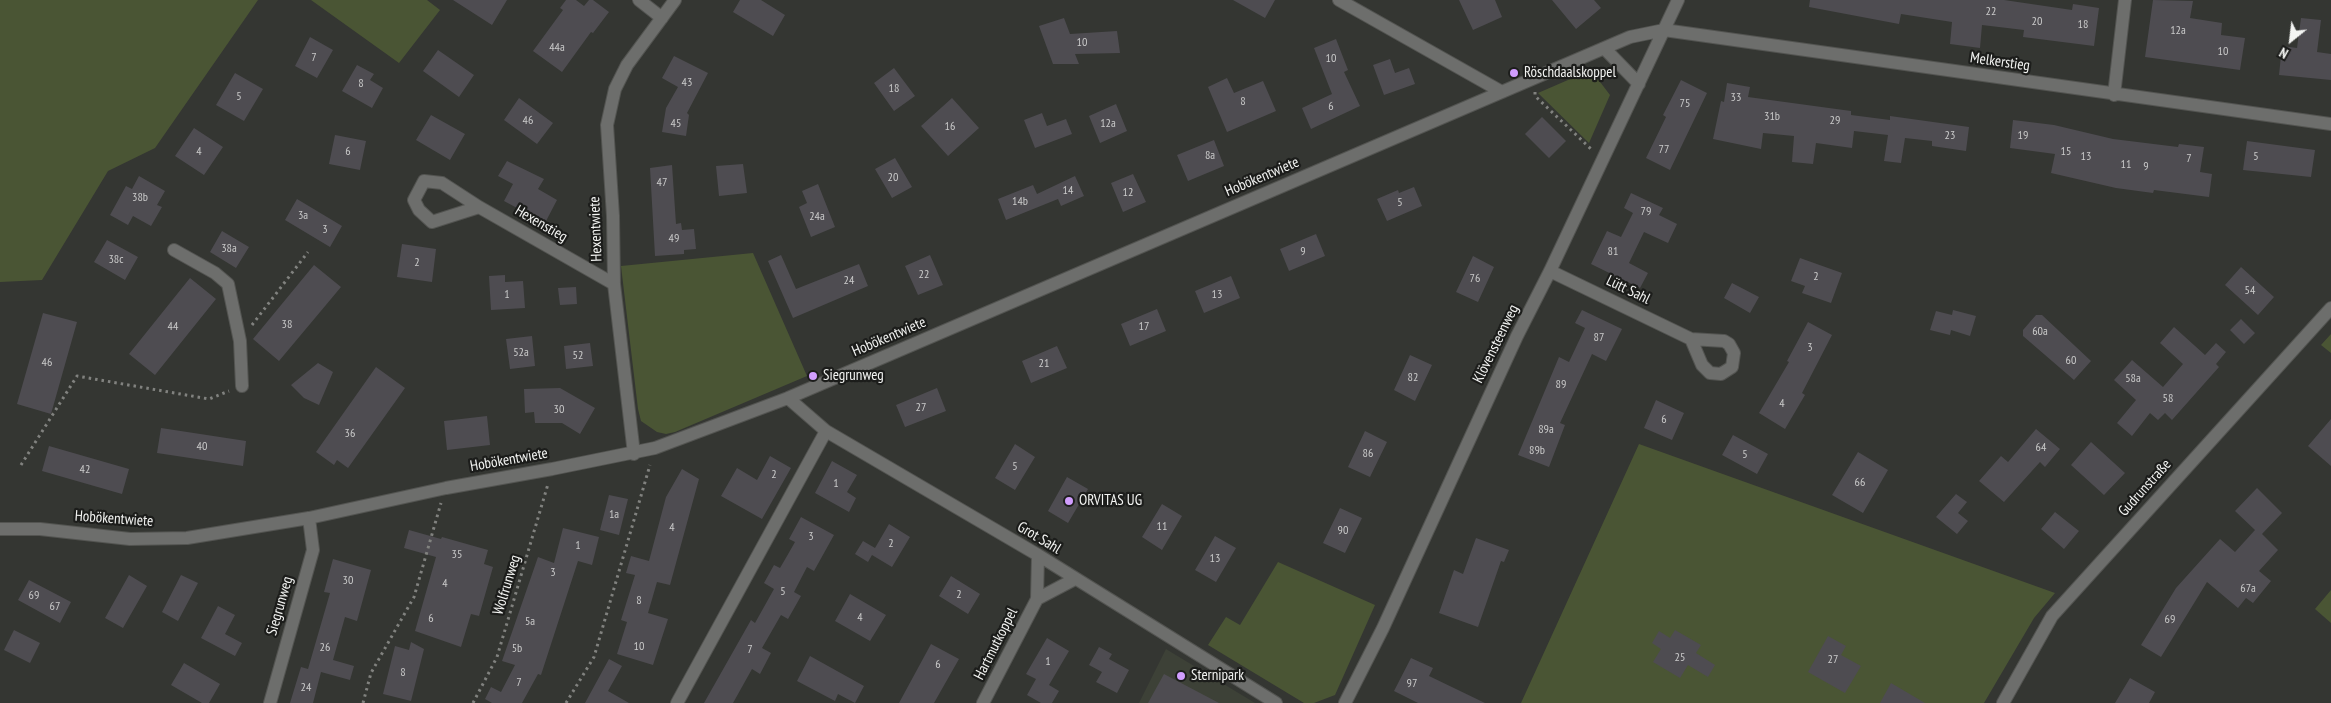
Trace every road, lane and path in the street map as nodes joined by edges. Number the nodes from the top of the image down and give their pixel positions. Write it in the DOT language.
graph roads {
  1 [pos="638,0"];
  2 [pos="675,0"];
  3 [pos="1339,0"];
  4 [pos="1678,0"];
  5 [pos="2124,0"];
  6 [pos="662,18"];
  7 [pos="1664,30"];
  8 [pos="1605,49"];
  9 [pos="1532,79"];
  10 [pos="1639,84"];
  11 [pos="1502,92"];
  12 [pos="2114,95"];
  13 [pos="2331,124"];
  14 [pos="1605,156"];
  15 [pos="479,207"];
  16 [pos="174,250"];
  17 [pos="308,252"];
  18 [pos="1550,271"];
  19 [pos="614,284"];
  20 [pos="2331,308"];
  21 [pos="1691,339"];
  22 [pos="240,341"];
  23 [pos="242,386"];
  24 [pos="788,398"];
  25 [pos="826,431"];
  26 [pos="655,448"];
  27 [pos="634,454"];
  28 [pos="21,465"];
  29 [pos="552,469"];
  30 [pos="446,488"];
  31 [pos="309,518"];
  32 [pos="0,529"];
  33 [pos="1038,555"];
  34 [pos="1075,579"];
  35 [pos="1037,599"];
  36 [pos="270,703"];
  37 [pos="363,703"];
  38 [pos="473,703"];
  39 [pos="566,703"];
  40 [pos="677,703"];
  41 [pos="983,703"];
  42 [pos="1276,703"];
  43 [pos="1345,703"];
  44 [pos="2003,703"];
  1 -- 6 [label="street"];
  2 -- 6 [label="street, Hexentwiete"];
  3 -- 11 [label="street"];
  4 -- 7 [label="street, Klövensteenweg"];
  5 -- 12 [label="street"];
  6 -- 19 [label="street, Hexentwiete"];
  7 -- 8 [label="street, Hobökentwiete"];
  7 -- 10 [label="street, Klövensteenweg"];
  7 -- 12 [label="street, Melkerstieg"];
  8 -- 9 [label="street, Hobökentwiete"];
  8 -- 10 [label="street"];
  9 -- 11 [label="street, Hobökentwiete"];
  9 -- 14 [label="path"];
  10 -- 14 [label="street, Klövensteenweg"];
  11 -- 24 [label="street, Hobökentwiete"];
  12 -- 13 [label="street, Melkerstieg"];
  14 -- 18 [label="street, Klövensteenweg"];
  15 -- 15 [label="street, Hexenstieg"];
  15 -- 19 [label="street, Hexenstieg"];
  16 -- 22 [label="street"];
  17 -- 22 [label="path"];
  18 -- 21 [label="street, Lütt Sahl"];
  18 -- 43 [label="street, Klövensteenweg"];
  19 -- 27 [label="street, Hexentwiete"];
  20 -- 44 [label="street, Gudrunstraße"];
  22 -- 23 [label="street"];
  23 -- 28 [label="path"];
  24 -- 25 [label="street, Grot Sahl"];
  24 -- 26 [label="street, Hobökentwiete"];
  25 -- 33 [label="street, Grot Sahl"];
  25 -- 40 [label="street"];
  26 -- 27 [label="street, Hobökentwiete"];
  26 -- 39 [label="path"];
  27 -- 29 [label="street, Hobökentwiete"];
  29 -- 30 [label="street, Hobökentwiete"];
  29 -- 38 [label="path, Wolfrunweg"];
  30 -- 31 [label="street, Hobökentwiete"];
  30 -- 37 [label="path"];
  31 -- 32 [label="street, Hobökentwiete"];
  31 -- 36 [label="street, Siegrunweg"];
  33 -- 34 [label="street, Grot Sahl"];
  33 -- 35 [label="street, Hartmutkoppel"];
  34 -- 35 [label="street, Hartmutkoppel"];
  34 -- 42 [label="street, Grot Sahl"];
  35 -- 41 [label="street, Hartmutkoppel"];
}
